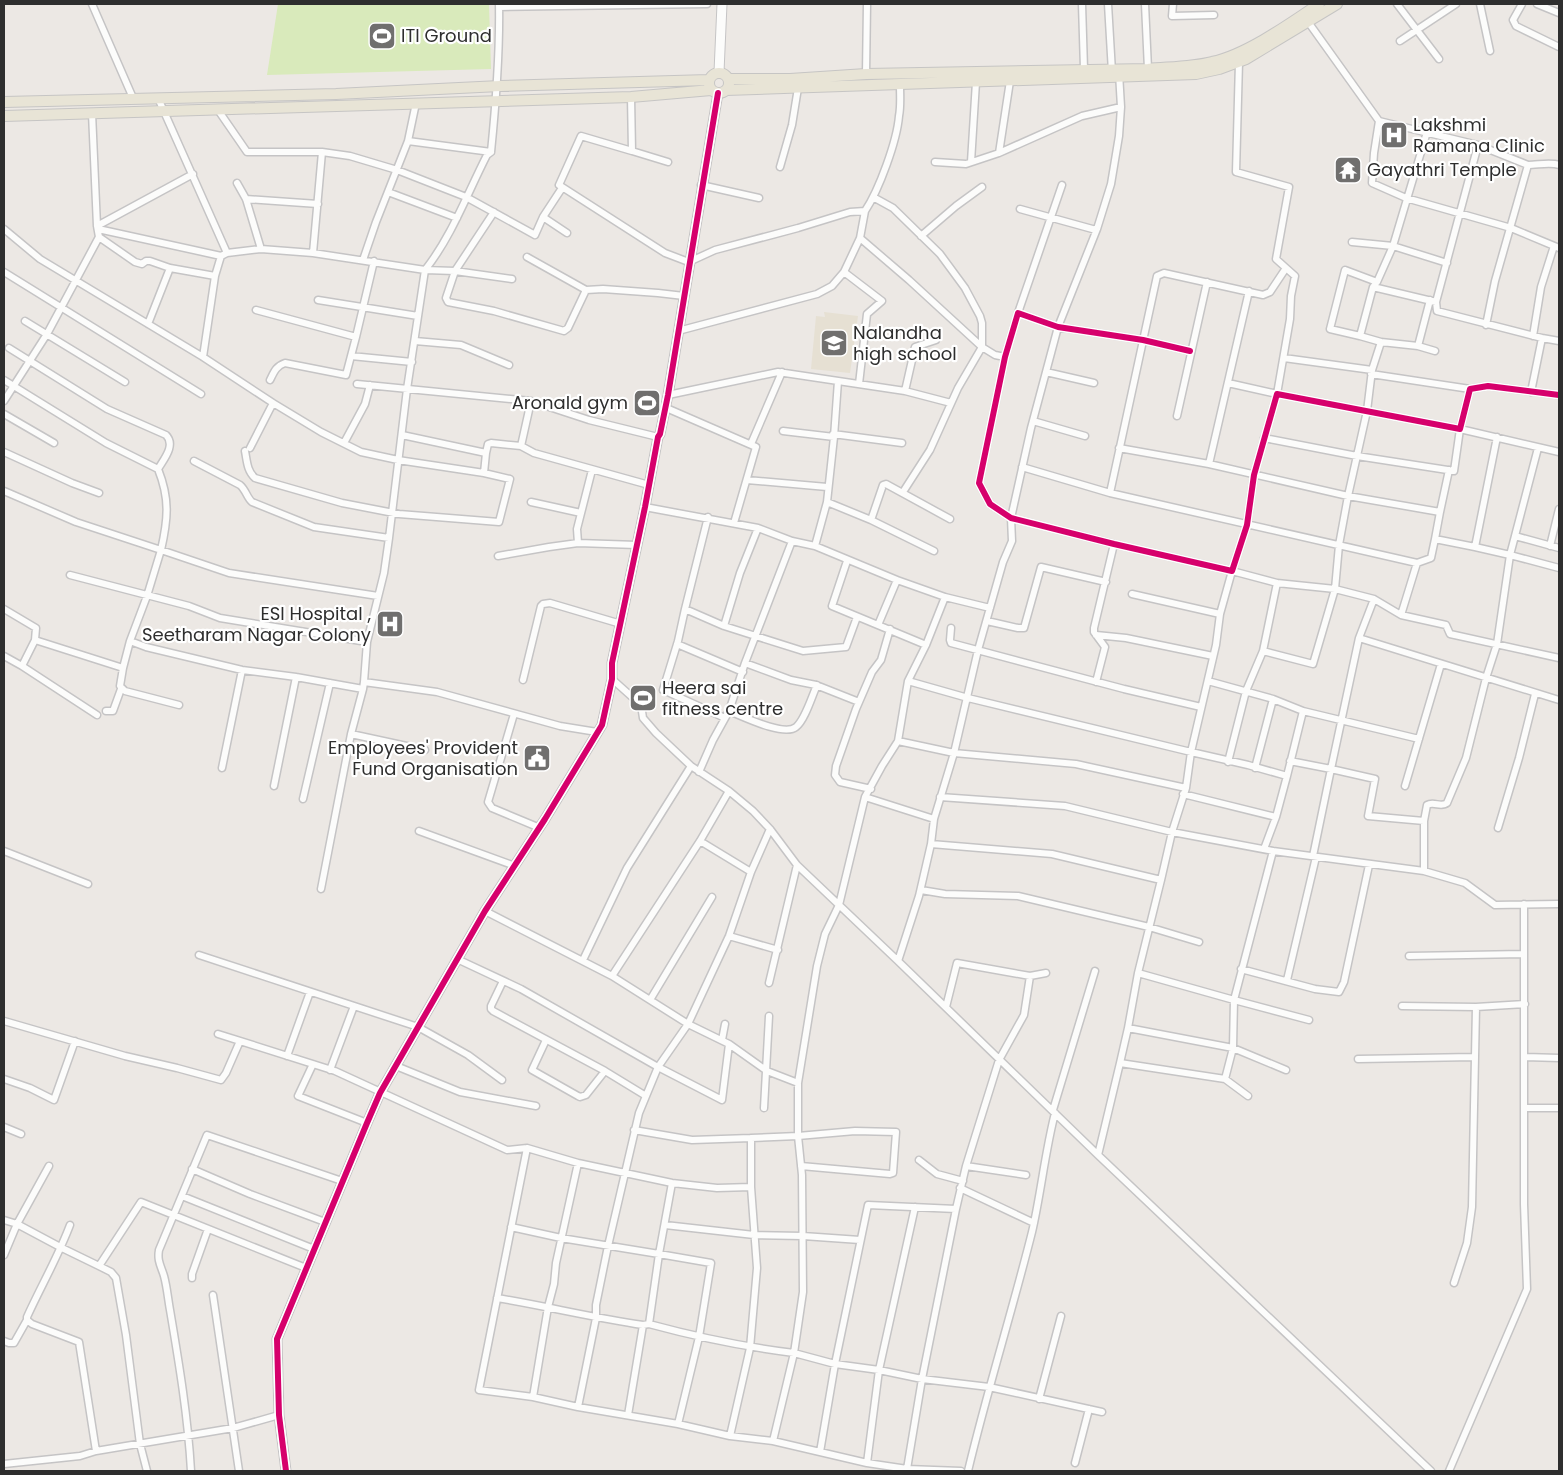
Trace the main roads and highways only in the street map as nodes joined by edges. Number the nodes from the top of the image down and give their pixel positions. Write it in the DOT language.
graph roads {
  1 [pos="1337,4"];
  2 [pos="1314,5"];
  3 [pos="1306,18"];
  4 [pos="1116,73"];
  5 [pos="729,79"];
  6 [pos="716,88"];
  7 [pos="4,102"];
  8 [pos="4,116"];
  1 -- 3 [label="main road"];
  2 -- 3 [label="main road"];
  3 -- 4 [label="main road"];
  3 -- 4 [label="main road"];
  4 -- 5 [label="main road"];
  4 -- 6 [label="main road"];
  5 -- 6 [label="main road"];
  5 -- 6 [label="main road"];
  6 -- 7 [label="main road"];
  6 -- 8 [label="main road"];
}
